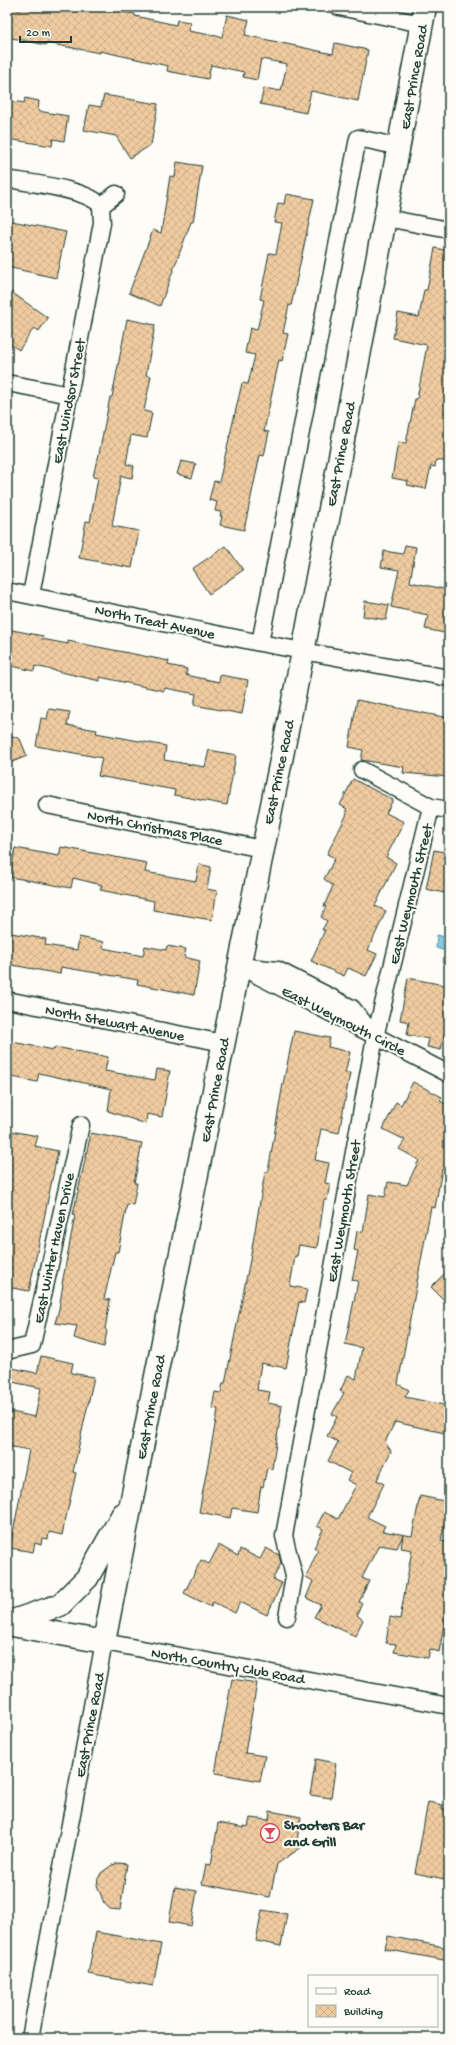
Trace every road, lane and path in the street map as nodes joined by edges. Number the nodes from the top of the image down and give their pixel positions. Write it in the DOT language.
graph roads {
  1 [pos="338,7"];
  2 [pos="424,15"];
  3 [pos="400,147"];
  4 [pos="7,179"];
  5 [pos="116,194"];
  6 [pos="101,206"];
  7 [pos="386,218"];
  8 [pos="449,230"];
  9 [pos="7,383"];
  10 [pos="70,395"];
  11 [pos="7,591"];
  12 [pos="31,595"];
  13 [pos="260,643"];
  14 [pos="302,650"];
  15 [pos="449,678"];
  16 [pos="362,770"];
  17 [pos="47,805"];
  18 [pos="431,807"];
  19 [pos="449,810"];
  20 [pos="262,849"];
  21 [pos="239,966"];
  22 [pos="7,1000"];
  23 [pos="375,1037"];
  24 [pos="223,1043"];
  25 [pos="449,1074"];
  26 [pos="81,1125"];
  27 [pos="7,1351"];
  28 [pos="132,1498"];
  29 [pos="287,1617"];
  30 [pos="7,1624"];
  31 [pos="104,1642"];
  32 [pos="449,1706"];
  33 [pos="30,2033"];
  1 -- 2 [label="street"];
  2 -- 3 [label="main road, East Prince Road"];
  3 -- 7 [label="main road, East Prince Road"];
  3 -- 13 [label="street, East Prince Road"];
  4 -- 6 [label="street"];
  5 -- 6 [label="street"];
  6 -- 10 [label="street, East Windsor Street"];
  7 -- 8 [label="street"];
  7 -- 14 [label="main road, East Prince Road"];
  9 -- 10 [label="street"];
  10 -- 12 [label="street, East Windsor Street"];
  11 -- 12 [label="street, North Treat Avenue"];
  12 -- 13 [label="street, North Treat Avenue"];
  13 -- 14 [label="street, North Treat Avenue"];
  14 -- 15 [label="street, North Treat Avenue"];
  14 -- 20 [label="main road, East Prince Road"];
  16 -- 18 [label="street, East Weymouth Street"];
  17 -- 20 [label="street, North Christmas Place"];
  18 -- 19 [label="street, East Weymouth Street"];
  18 -- 23 [label="street, East Weymouth Street"];
  20 -- 21 [label="main road, East Prince Road"];
  21 -- 23 [label="street"];
  21 -- 24 [label="main road, East Prince Road"];
  22 -- 24 [label="street, North Stewart Avenue"];
  23 -- 25 [label="street, East Weymouth Circle"];
  23 -- 29 [label="street, East Weymouth Street"];
  24 -- 28 [label="main road, East Prince Road"];
  26 -- 27 [label="street, East Winter Haven Drive"];
  28 -- 30 [label="main road"];
  28 -- 31 [label="main road, East Prince Road"];
  30 -- 31 [label="main road, North Country Club Road"];
  31 -- 32 [label="street, North Country Club Road"];
  31 -- 33 [label="street, East Prince Road"];
}
